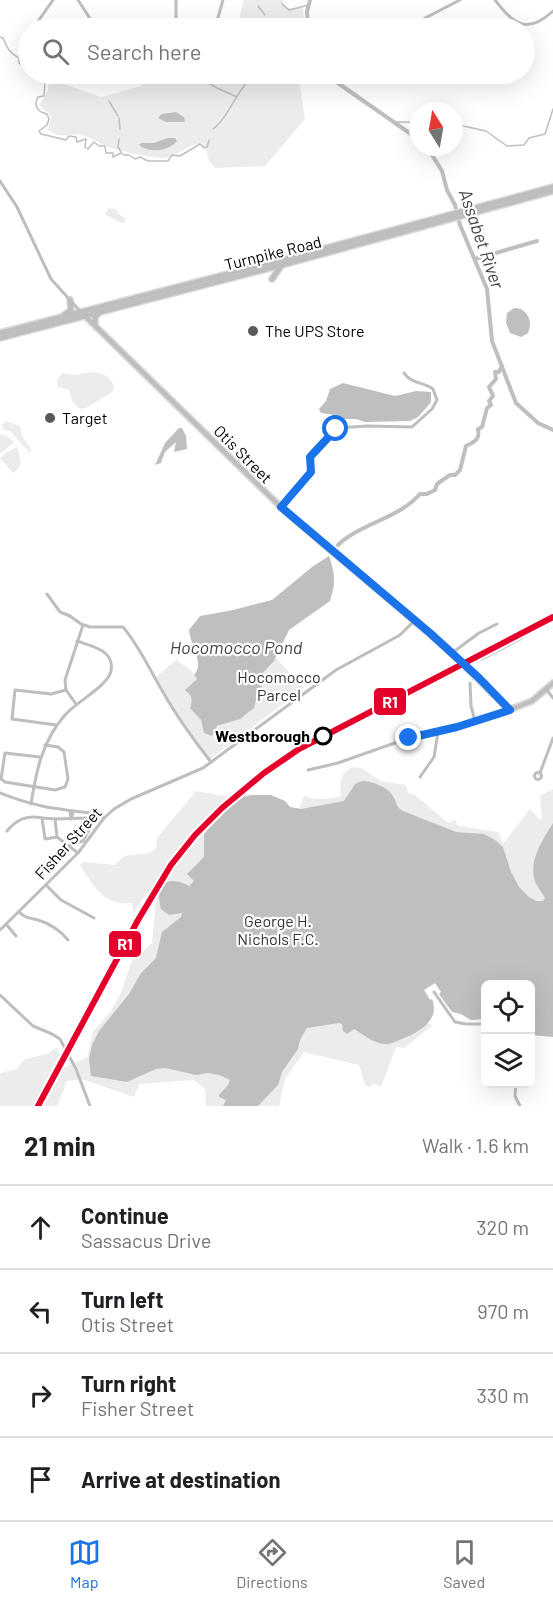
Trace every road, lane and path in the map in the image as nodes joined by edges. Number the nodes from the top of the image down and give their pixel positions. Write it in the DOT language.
graph roads {
  1 [pos="52,0"];
  2 [pos="78,0"];
  3 [pos="176,0"];
  4 [pos="224,0"];
  5 [pos="460,0"];
  6 [pos="495,0"];
  7 [pos="553,11"];
  8 [pos="40,18"];
  9 [pos="90,18"];
  10 [pos="176,18"];
  11 [pos="218,18"];
  12 [pos="425,18"];
  13 [pos="509,18"];
  14 [pos="535,23"];
  15 [pos="0,181"];
  16 [pos="553,189"];
  17 [pos="457,215"];
  18 [pos="282,265"];
  19 [pos="272,279"];
  20 [pos="70,300"];
  21 [pos="100,312"];
  22 [pos="84,314"];
  23 [pos="59,318"];
  24 [pos="95,324"];
  25 [pos="0,333"];
  26 [pos="0,338"];
  27 [pos="404,373"];
  28 [pos="281,507"];
  29 [pos="47,594"];
  30 [pos="414,620"];
  31 [pos="497,624"];
  32 [pos="83,625"];
  33 [pos="77,641"];
  34 [pos="452,653"];
  35 [pos="470,683"];
  36 [pos="553,683"];
  37 [pos="546,689"];
  38 [pos="66,690"];
  39 [pos="553,698"];
  40 [pos="76,704"];
  41 [pos="510,710"];
  42 [pos="475,721"];
  43 [pos="56,725"];
  44 [pos="438,732"];
  45 [pos="553,738"];
  46 [pos="45,745"];
  47 [pos="40,757"];
  48 [pos="211,762"];
  49 [pos="308,770"];
  50 [pos="540,773"];
  51 [pos="420,777"];
  52 [pos="34,787"];
  53 [pos="0,792"];
  54 [pos="31,804"];
  55 [pos="72,811"];
  56 [pos="42,818"];
  57 [pos="105,818"];
  58 [pos="55,819"];
  59 [pos="71,819"];
  60 [pos="8,831"];
  61 [pos="57,837"];
  62 [pos="69,845"];
  63 [pos="78,853"];
  64 [pos="47,886"];
  65 [pos="19,912"];
  66 [pos="94,918"];
  67 [pos="6,924"];
  68 [pos="0,930"];
  69 [pos="16,936"];
  70 [pos="68,940"];
  71 [pos="434,992"];
  72 [pos="0,995"];
  73 [pos="481,1024"];
  74 [pos="516,1088"];
  75 [pos="90,1106"];
  76 [pos="520,1106"];
  1 -- 8 [label="street"];
  2 -- 9 [label="street"];
  3 -- 10 [label="street"];
  4 -- 11 [label="street"];
  5 -- 12 [label="street"];
  6 -- 13 [label="street"];
  7 -- 14 [label="street"];
  15 -- 20 [label="street, Otis Street"];
  16 -- 17 [label="highway, Turnpike Road"];
  17 -- 18 [label="highway, Turnpike Road"];
  17 -- 22 [label="highway, Turnpike Road"];
  18 -- 19 [label="highway"];
  18 -- 21 [label="highway, Turnpike Road"];
  20 -- 22 [label="street, Otis Street"];
  20 -- 23 [label="highway"];
  21 -- 22 [label="highway, Turnpike Road"];
  21 -- 24 [label="highway"];
  22 -- 23 [label="highway, Turnpike Road"];
  22 -- 24 [label="main road, Otis Street"];
  22 -- 26 [label="highway, Turnpike Road"];
  23 -- 25 [label="highway, Turnpike Road"];
  24 -- 28 [label="main road, Otis Street"];
  27 -- 28 [label="street"];
  28 -- 30 [label="main road, Otis Street"];
  29 -- 32 [label="street"];
  30 -- 34 [label="main road, Otis Street"];
  30 -- 48 [label="street, Fisher Street"];
  31 -- 34 [label="street"];
  32 -- 33 [label="street"];
  32 -- 48 [label="street"];
  33 -- 38 [label="street"];
  33 -- 40 [label="street"];
  34 -- 41 [label="main road, Otis Street"];
  35 -- 42 [label="street"];
  36 -- 37 [label="main road"];
  37 -- 39 [label="street"];
  37 -- 41 [label="main road"];
  38 -- 40 [label="street"];
  38 -- 43 [label="street"];
  40 -- 43 [label="street"];
  41 -- 42 [label="street"];
  42 -- 44 [label="street"];
  43 -- 46 [label="street"];
  44 -- 49 [label="street"];
  44 -- 51 [label="street"];
  45 -- 50 [label="street"];
  46 -- 47 [label="street"];
  46 -- 52 [label="street"];
  47 -- 52 [label="street"];
  47 -- 52 [label="street"];
  48 -- 57 [label="street, Fisher Street"];
  52 -- 54 [label="street"];
  53 -- 54 [label="street"];
  54 -- 55 [label="street"];
  55 -- 57 [label="street"];
  55 -- 59 [label="street"];
  56 -- 58 [label="street"];
  56 -- 60 [label="street"];
  56 -- 61 [label="street"];
  57 -- 63 [label="street, Fisher Street"];
  58 -- 59 [label="street"];
  58 -- 61 [label="street"];
  59 -- 62 [label="street"];
  61 -- 62 [label="street"];
  62 -- 63 [label="street"];
  63 -- 64 [label="street, Fisher Street"];
  64 -- 65 [label="street, Fisher Street"];
  64 -- 66 [label="street"];
  65 -- 67 [label="street, Fisher Street"];
  65 -- 70 [label="street"];
  67 -- 68 [label="street, Fisher Street"];
  67 -- 69 [label="street"];
  71 -- 73 [label="street"];
  72 -- 75 [label="street"];
  74 -- 76 [label="street"];
}
